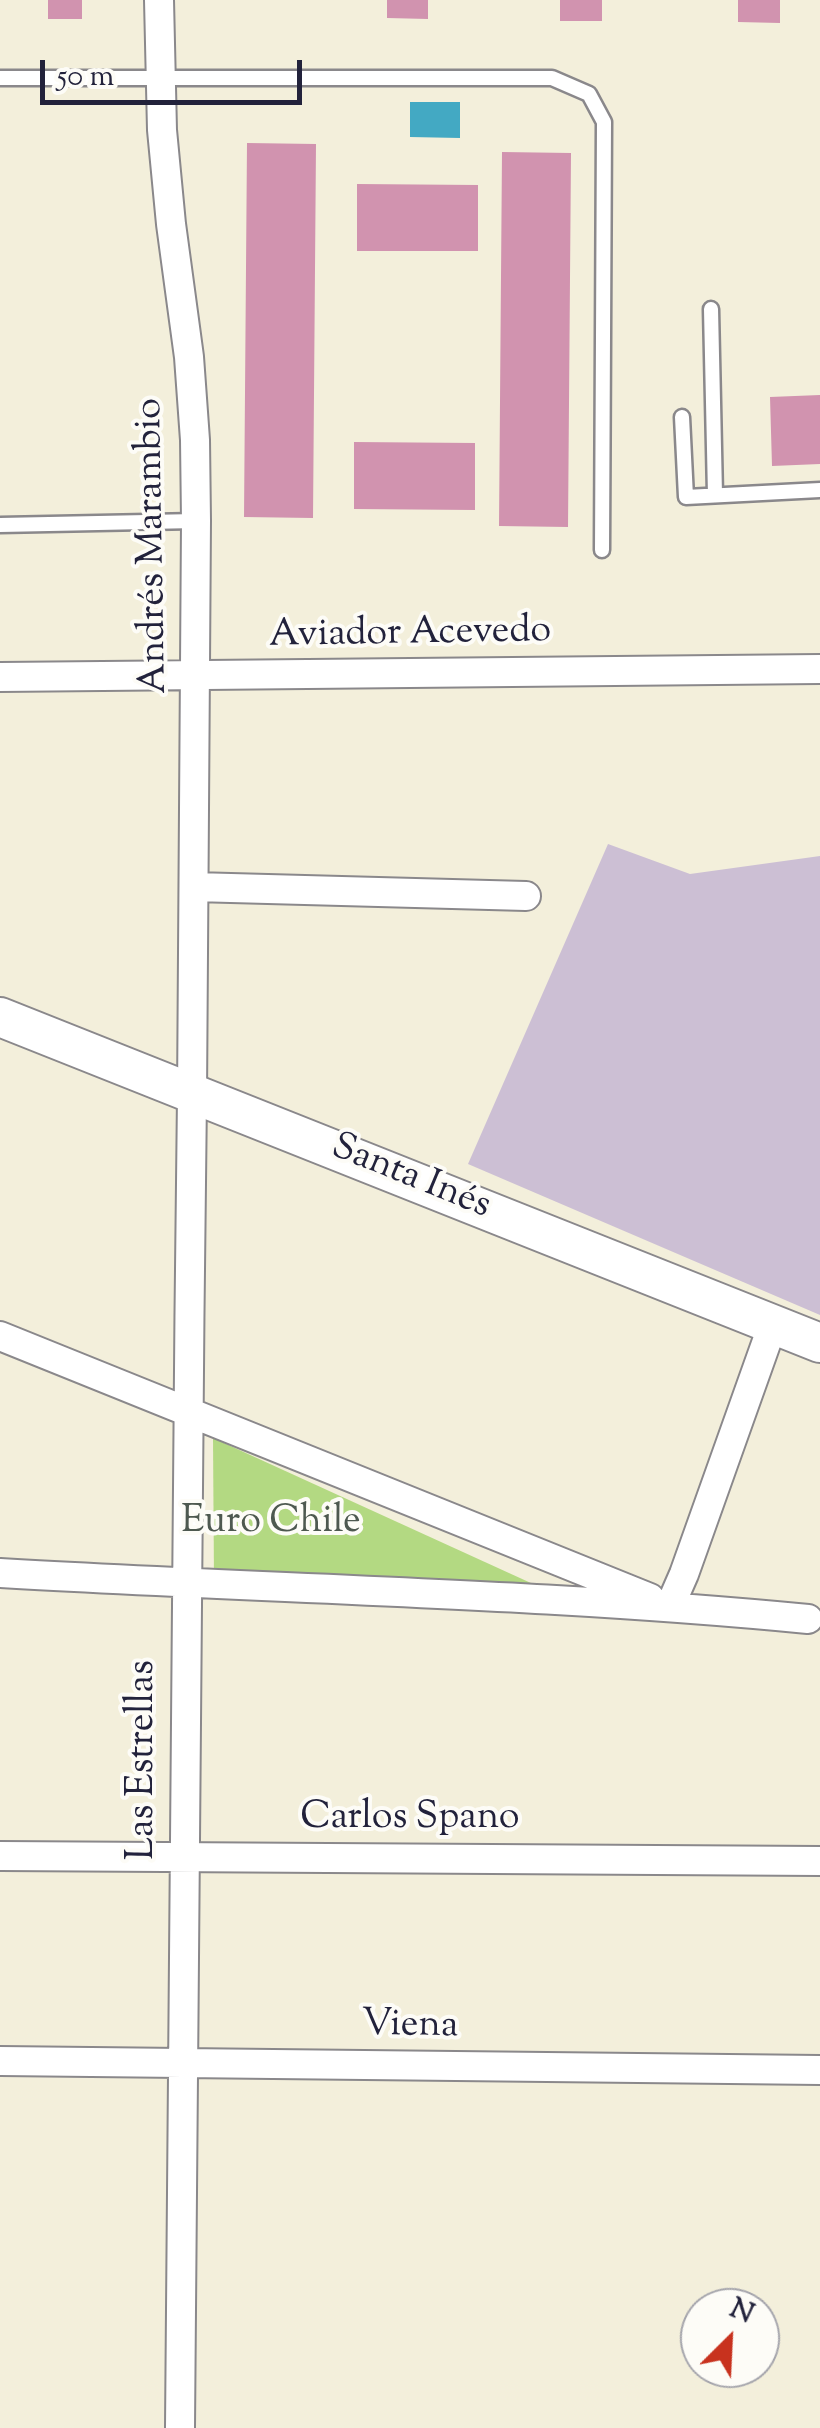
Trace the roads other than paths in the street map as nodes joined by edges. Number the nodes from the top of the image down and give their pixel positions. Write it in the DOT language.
graph roads {
  1 [pos="159,0"];
  2 [pos="0,78"];
  3 [pos="160,79"];
  4 [pos="711,310"];
  5 [pos="682,417"];
  6 [pos="820,490"];
  7 [pos="715,495"];
  8 [pos="196,521"];
  9 [pos="0,525"];
  10 [pos="602,550"];
  11 [pos="820,670"];
  12 [pos="194,676"];
  13 [pos="0,678"];
  14 [pos="194,887"];
  15 [pos="526,896"];
  16 [pos="0,1017"];
  17 [pos="192,1092"];
  18 [pos="774,1324"];
  19 [pos="0,1336"];
  20 [pos="820,1343"];
  21 [pos="189,1412"];
  22 [pos="0,1573"];
  23 [pos="184,1584"];
  24 [pos="670,1606"];
  25 [pos="808,1619"];
  26 [pos="0,1856"];
  27 [pos="182,1857"];
  28 [pos="820,1861"];
  29 [pos="0,2061"];
  30 [pos="180,2063"];
  31 [pos="820,2070"];
  32 [pos="180,2428"];
  1 -- 3 [label="street, Andrés Marambio"];
  2 -- 3 [label="lane"];
  3 -- 8 [label="street, Andrés Marambio"];
  3 -- 10 [label="lane"];
  4 -- 7 [label="lane"];
  5 -- 7 [label="lane"];
  6 -- 7 [label="lane"];
  8 -- 9 [label="lane"];
  8 -- 12 [label="street, Andrés Marambio"];
  11 -- 12 [label="street, Aviador Acevedo"];
  12 -- 13 [label="street, Aviador Acevedo"];
  12 -- 14 [label="street, Andrés Marambio"];
  14 -- 15 [label="street"];
  14 -- 17 [label="street, Andrés Marambio"];
  16 -- 17 [label="street, Santa Inés"];
  17 -- 18 [label="street, Santa Inés"];
  17 -- 21 [label="street, Las Estrellas"];
  18 -- 20 [label="street, Santa Inés"];
  18 -- 24 [label="street"];
  19 -- 21 [label="street"];
  21 -- 23 [label="street, Las Estrellas"];
  21 -- 24 [label="street"];
  22 -- 23 [label="street"];
  23 -- 24 [label="street"];
  23 -- 27 [label="street, Las Estrellas"];
  24 -- 25 [label="street"];
  26 -- 27 [label="street, Carlos Spano"];
  27 -- 28 [label="street, Carlos Spano"];
  27 -- 30 [label="street, Las Estrellas"];
  29 -- 30 [label="street, Viena"];
  30 -- 31 [label="street, Viena"];
  30 -- 32 [label="street, Las Estrellas"];
}
